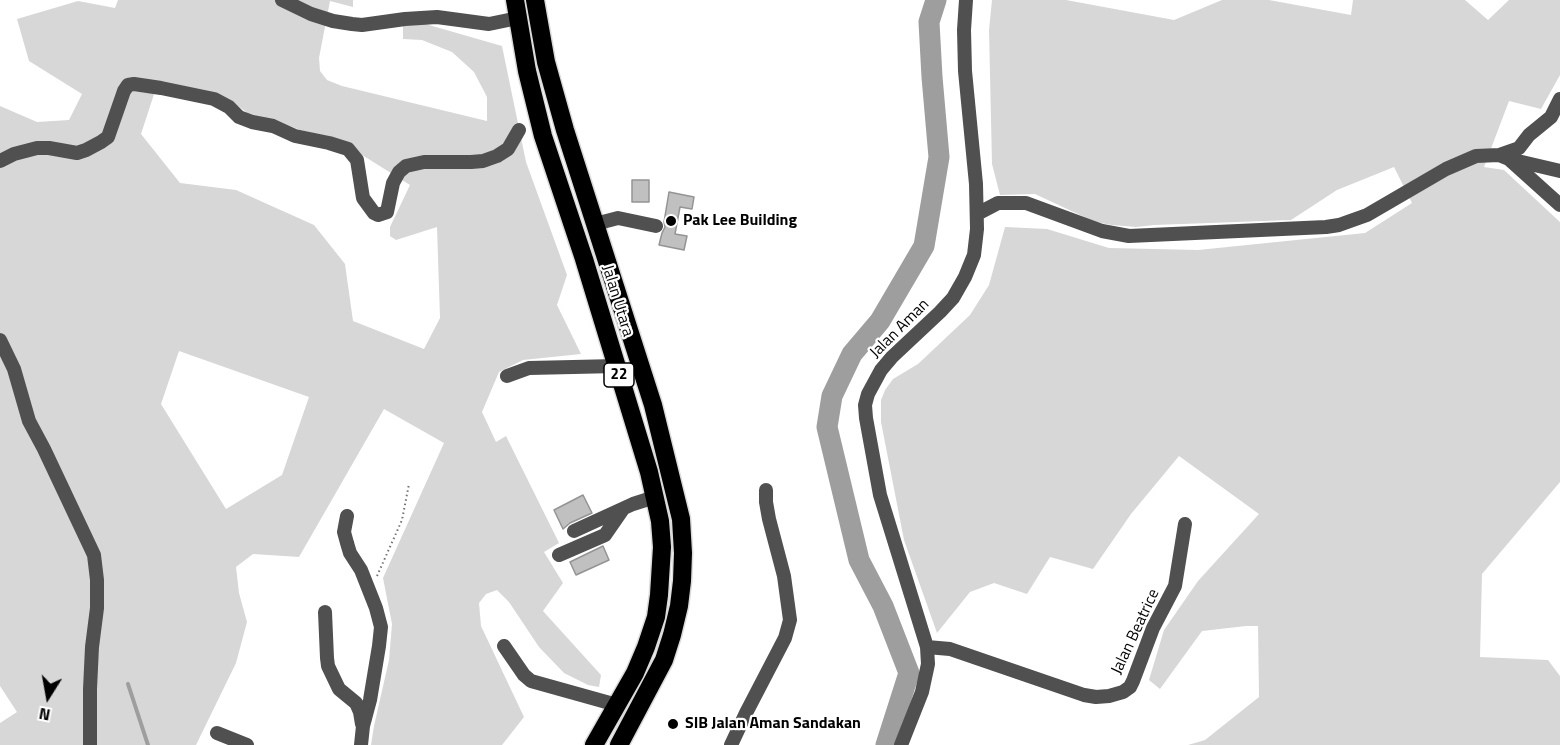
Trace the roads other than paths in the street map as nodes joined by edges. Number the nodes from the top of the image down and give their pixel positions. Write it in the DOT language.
graph roads {
  1 [pos="282,0"];
  2 [pos="515,0"];
  3 [pos="535,0"];
  4 [pos="966,0"];
  5 [pos="518,18"];
  6 [pos="1560,99"];
  7 [pos="519,130"];
  8 [pos="1504,157"];
  9 [pos="0,161"];
  10 [pos="1558,170"];
  11 [pos="1560,206"];
  12 [pos="977,214"];
  13 [pos="595,224"];
  14 [pos="656,226"];
  15 [pos="0,340"];
  16 [pos="617,366"];
  17 [pos="507,376"];
  18 [pos="766,490"];
  19 [pos="655,497"];
  20 [pos="623,508"];
  21 [pos="347,516"];
  22 [pos="1185,524"];
  23 [pos="574,531"];
  24 [pos="559,555"];
  25 [pos="325,612"];
  26 [pos="504,646"];
  27 [pos="927,647"];
  28 [pos="617,705"];
  29 [pos="363,726"];
  30 [pos="217,733"];
  31 [pos="90,745"];
  32 [pos="247,745"];
  33 [pos="361,745"];
  34 [pos="594,745"];
  35 [pos="619,745"];
  36 [pos="731,745"];
  37 [pos="901,745"];
  1 -- 5 [label="street"];
  2 -- 5 [label="highway, Jalan Utara / 22"];
  3 -- 13 [label="highway, Jalan Utara / 22"];
  4 -- 12 [label="street, Jalan Aman"];
  5 -- 16 [label="highway, Jalan Utara / 22"];
  6 -- 8 [label="street"];
  7 -- 9 [label="street"];
  8 -- 10 [label="street"];
  8 -- 11 [label="street"];
  8 -- 12 [label="street"];
  12 -- 27 [label="street, Jalan Aman"];
  13 -- 14 [label="street"];
  13 -- 35 [label="highway, Jalan Utara / 22"];
  15 -- 31 [label="street"];
  16 -- 17 [label="street"];
  16 -- 19 [label="highway, Jalan Utara / 22"];
  18 -- 36 [label="street"];
  19 -- 20 [label="street"];
  19 -- 28 [label="highway, Jalan Utara / 22"];
  20 -- 23 [label="street"];
  20 -- 24 [label="street"];
  21 -- 29 [label="street"];
  22 -- 27 [label="street, Jalan Beatrice"];
  25 -- 29 [label="street"];
  26 -- 28 [label="street"];
  27 -- 37 [label="street, Jalan Aman"];
  28 -- 34 [label="highway, Jalan Utara / 22"];
  29 -- 33 [label="street"];
  30 -- 32 [label="street"];
}
